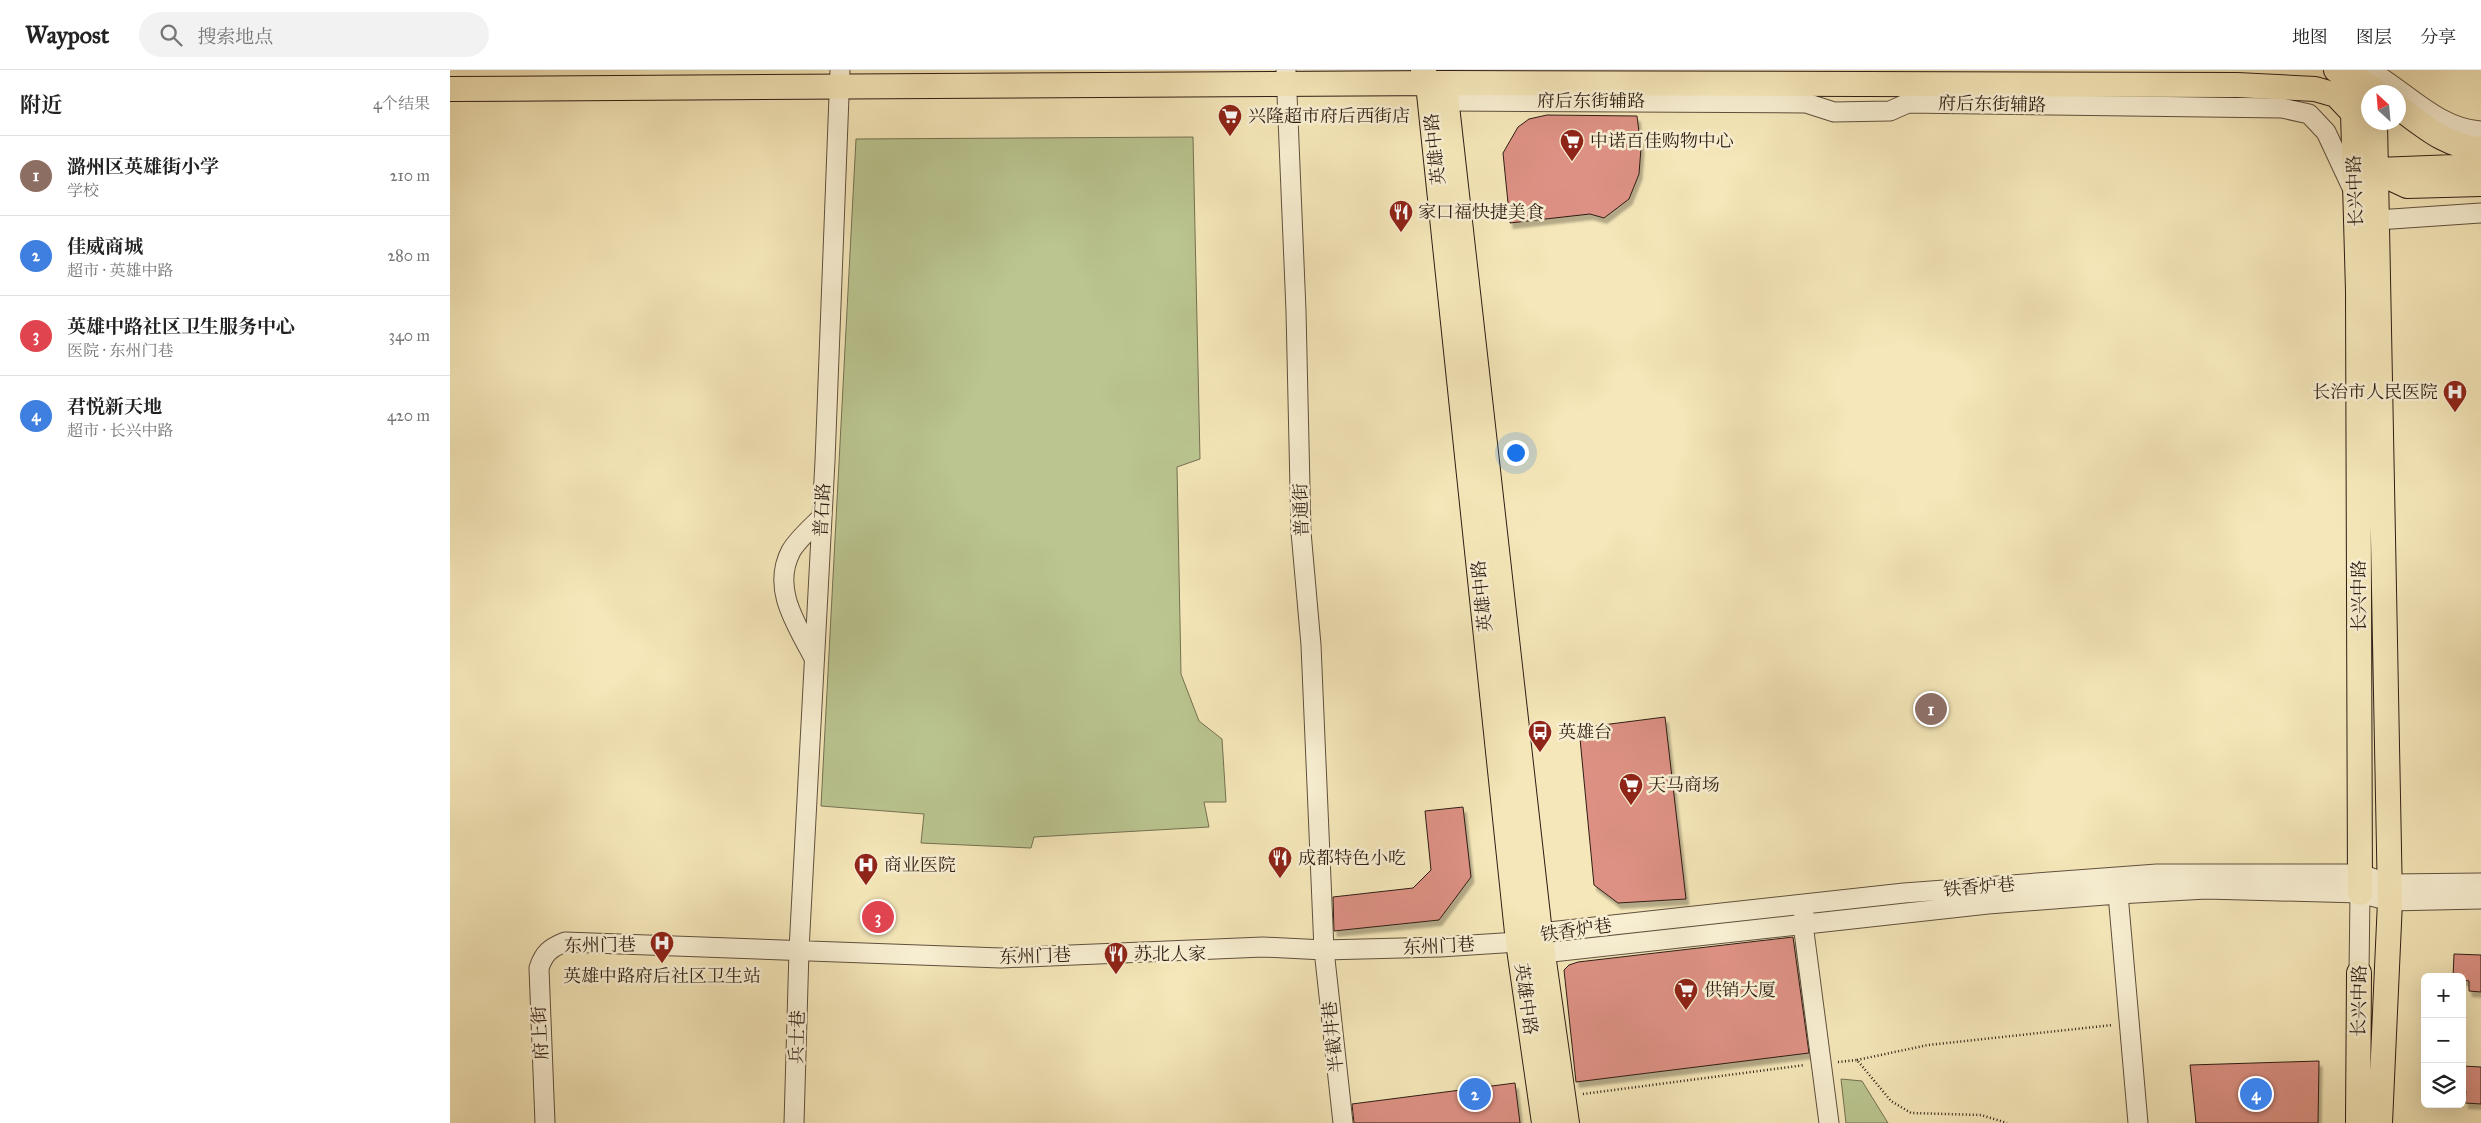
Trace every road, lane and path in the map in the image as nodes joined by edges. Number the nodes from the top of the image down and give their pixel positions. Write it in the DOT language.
graph roads {
  1 [pos="1286,77"];
  2 [pos="840,78"];
  3 [pos="2366,79"];
  4 [pos="1438,82"];
  5 [pos="450,89"];
  6 [pos="2406,113"];
  7 [pos="2353,114"];
  8 [pos="2375,130"];
  9 [pos="2481,131"];
  10 [pos="2481,150"];
  11 [pos="2481,166"];
  12 [pos="2375,170"];
  13 [pos="2481,184"];
  14 [pos="2355,194"];
  15 [pos="2481,213"];
  16 [pos="2377,220"];
  17 [pos="822,517"];
  18 [pos="814,659"];
  19 [pos="2481,883"];
  20 [pos="2360,884"];
  21 [pos="2116,885"];
  22 [pos="2390,893"];
  23 [pos="2481,900"];
  24 [pos="1804,904"];
  25 [pos="1803,924"];
  26 [pos="1518,942"];
  27 [pos="1542,943"];
  28 [pos="552,947"];
  29 [pos="799,950"];
  30 [pos="1324,950"];
  31 [pos="2359,974"];
  32 [pos="2129,1023"];
  33 [pos="1857,1060"];
  34 [pos="1822,1063"];
  35 [pos="1564,1096"];
  36 [pos="545,1123"];
  37 [pos="794,1123"];
  38 [pos="1343,1123"];
  39 [pos="1544,1123"];
  40 [pos="1567,1123"];
  41 [pos="1829,1123"];
  42 [pos="2007,1123"];
  43 [pos="2138,1123"];
  44 [pos="2358,1123"];
  45 [pos="2380,1123"];
  1 -- 2 [label="main road"];
  1 -- 4 [label="main road"];
  1 -- 30 [label="street, 普通街"];
  2 -- 5 [label="main road"];
  2 -- 17 [label="street, 普石路"];
  3 -- 7 [label="main road, 长兴中路"];
  3 -- 9 [label="street"];
  4 -- 7 [label="main road"];
  4 -- 14 [label="street, 府后东街辅路"];
  4 -- 26 [label="main road, 英雄中路"];
  4 -- 27 [label="main road, 英雄中路"];
  6 -- 10 [label="main road"];
  7 -- 12 [label="main road"];
  7 -- 14 [label="main road, 长兴中路"];
  8 -- 12 [label="main road, 长兴中路"];
  11 -- 12 [label="main road"];
  12 -- 13 [label="main road"];
  12 -- 16 [label="main road, 长兴中路"];
  14 -- 16 [label="street, 府后东街辅路"];
  14 -- 20 [label="main road, 长兴中路"];
  15 -- 16 [label="street"];
  16 -- 22 [label="main road, 长兴中路"];
  17 -- 18 [label="street, 普石路"];
  17 -- 18 [label="street"];
  18 -- 29 [label="street, 普石路"];
  19 -- 22 [label="street"];
  20 -- 21 [label="street, 铁香炉巷"];
  20 -- 22 [label="street, 铁香炉巷"];
  20 -- 31 [label="street, 长兴中路"];
  21 -- 24 [label="street, 铁香炉巷"];
  21 -- 25 [label="street, 铁香炉巷"];
  21 -- 32 [label="street"];
  22 -- 23 [label="street"];
  22 -- 45 [label="main road, 长兴中路"];
  24 -- 25 [label="street"];
  24 -- 27 [label="street, 铁香炉巷"];
  25 -- 27 [label="street, 铁香炉巷"];
  25 -- 34 [label="street"];
  26 -- 27 [label="street, 铁香炉巷"];
  26 -- 30 [label="street, 东州门巷"];
  26 -- 39 [label="main road, 英雄中路"];
  27 -- 35 [label="main road, 英雄中路"];
  28 -- 29 [label="street, 东州门巷"];
  28 -- 36 [label="street, 府上街"];
  29 -- 30 [label="street, 东州门巷"];
  29 -- 37 [label="street, 兵士巷"];
  30 -- 38 [label="street, 半截井巷"];
  31 -- 44 [label="main road, 长兴中路"];
  32 -- 33 [label="path"];
  32 -- 43 [label="street"];
  33 -- 34 [label="path"];
  33 -- 42 [label="path"];
  34 -- 35 [label="path"];
  34 -- 41 [label="street"];
  35 -- 40 [label="main road, 英雄中路"];
}
